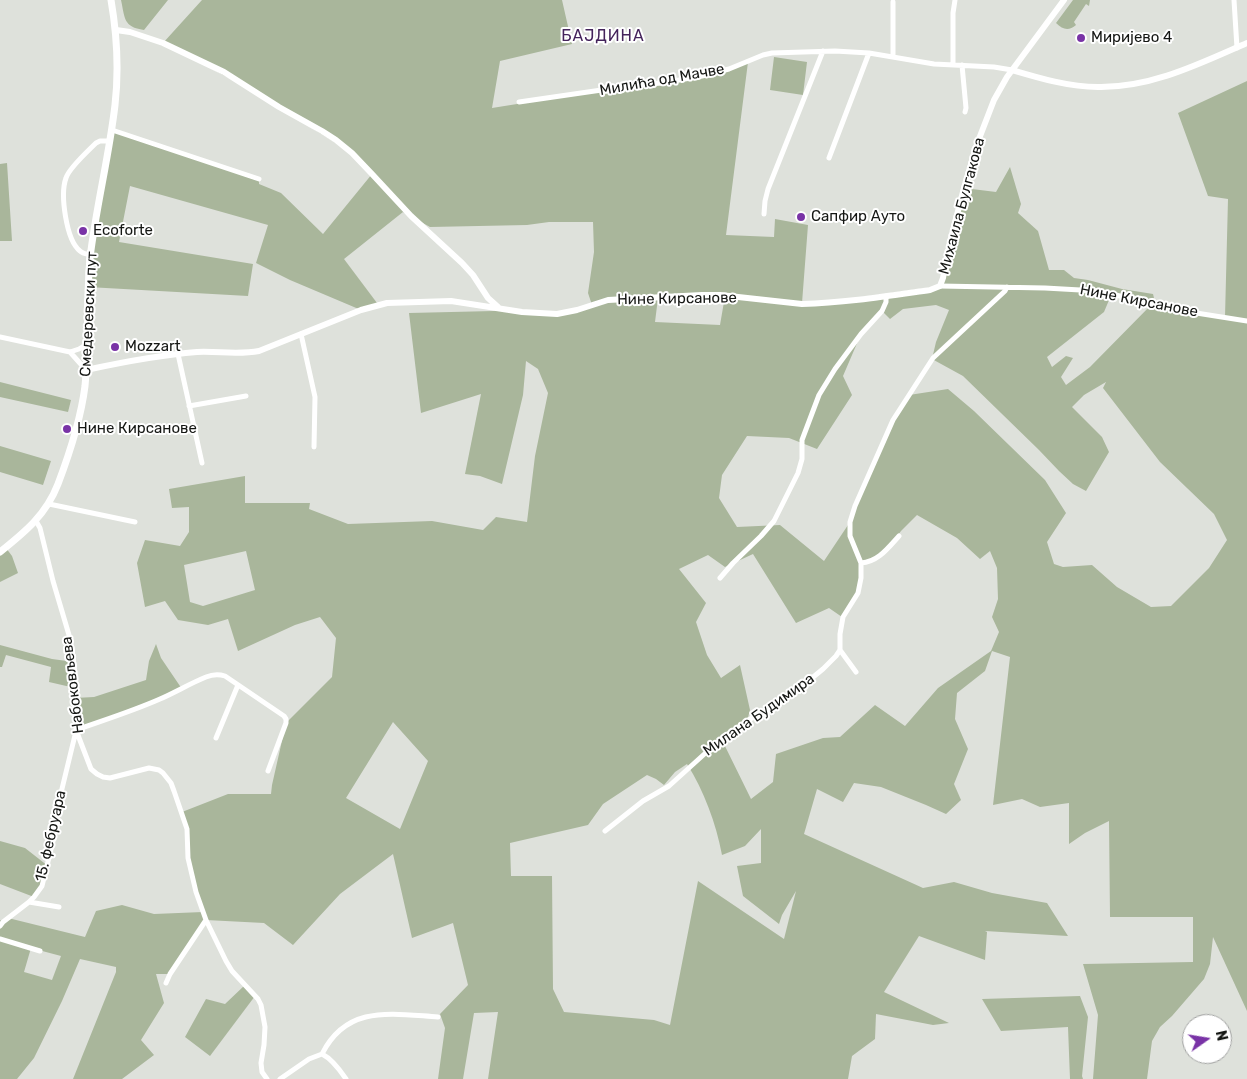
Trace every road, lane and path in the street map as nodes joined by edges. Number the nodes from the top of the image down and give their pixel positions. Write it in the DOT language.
graph roads {
  1 [pos="111,0"];
  2 [pos="955,0"];
  3 [pos="1064,0"];
  4 [pos="1234,0"];
  5 [pos="892,2"];
  6 [pos="116,30"];
  7 [pos="1247,43"];
  8 [pos="1237,48"];
  9 [pos="822,51"];
  10 [pos="869,53"];
  11 [pos="893,56"];
  12 [pos="953,65"];
  13 [pos="962,65"];
  14 [pos="1012,70"];
  15 [pos="519,102"];
  16 [pos="964,112"];
  17 [pos="112,130"];
  18 [pos="110,141"];
  19 [pos="829,158"];
  20 [pos="259,180"];
  21 [pos="764,214"];
  22 [pos="91,255"];
  23 [pos="940,286"];
  24 [pos="1007,287"];
  25 [pos="886,296"];
  26 [pos="504,310"];
  27 [pos="1247,321"];
  28 [pos="301,334"];
  29 [pos="0,337"];
  30 [pos="87,344"];
  31 [pos="70,352"];
  32 [pos="178,354"];
  33 [pos="86,370"];
  34 [pos="246,396"];
  35 [pos="189,406"];
  36 [pos="314,447"];
  37 [pos="202,463"];
  38 [pos="49,504"];
  39 [pos="36,521"];
  40 [pos="135,522"];
  41 [pos="899,536"];
  42 [pos="0,552"];
  43 [pos="861,563"];
  44 [pos="720,578"];
  45 [pos="840,650"];
  46 [pos="856,672"];
  47 [pos="238,685"];
  48 [pos="76,730"];
  49 [pos="216,738"];
  50 [pos="268,771"];
  51 [pos="605,831"];
  52 [pos="29,902"];
  53 [pos="59,907"];
  54 [pos="206,920"];
  55 [pos="0,926"];
  56 [pos="0,939"];
  57 [pos="40,951"];
  58 [pos="166,983"];
  59 [pos="438,1017"];
  60 [pos="322,1054"];
  61 [pos="267,1079"];
  62 [pos="280,1079"];
  63 [pos="346,1079"];
  1 -- 6 [label="main road, Смедеревски пут"];
  2 -- 12 [label="street"];
  3 -- 14 [label="street, Михаила Булгакова"];
  4 -- 8 [label="street"];
  5 -- 11 [label="street"];
  6 -- 17 [label="main road, Смедеревски пут"];
  6 -- 26 [label="street"];
  7 -- 8 [label="street"];
  8 -- 14 [label="street"];
  9 -- 10 [label="street, Милића од Мачве"];
  9 -- 15 [label="street, Милића од Мачве"];
  9 -- 21 [label="street"];
  10 -- 11 [label="street, Милића од Мачве"];
  10 -- 19 [label="street"];
  11 -- 12 [label="street, Милића од Мачве"];
  12 -- 13 [label="street, Милића од Мачве"];
  13 -- 14 [label="street, Милића од Мачве"];
  13 -- 16 [label="street"];
  14 -- 23 [label="street, Михаила Булгакова"];
  17 -- 18 [label="main road, Смедеревски пут"];
  17 -- 20 [label="street"];
  18 -- 22 [label="main road, Смедеревски пут"];
  18 -- 22 [label="street"];
  22 -- 30 [label="main road, Смедеревски пут"];
  23 -- 24 [label="street, Нине Кирсанове"];
  23 -- 25 [label="street, Нине Кирсанове"];
  24 -- 27 [label="street, Нине Кирсанове"];
  24 -- 43 [label="street"];
  25 -- 26 [label="street, Нине Кирсанове"];
  25 -- 44 [label="street"];
  26 -- 28 [label="street, Нине Кирсанове"];
  28 -- 32 [label="street, Нине Кирсанове"];
  28 -- 36 [label="street"];
  29 -- 31 [label="street"];
  30 -- 31 [label="street"];
  30 -- 33 [label="main road, Смедеревски пут"];
  31 -- 33 [label="street"];
  32 -- 33 [label="street, Нине Кирсанове"];
  32 -- 35 [label="street"];
  33 -- 38 [label="main road, Смедеревски пут"];
  34 -- 35 [label="street"];
  35 -- 37 [label="street"];
  38 -- 39 [label="main road, Смедеревски пут"];
  38 -- 40 [label="street"];
  39 -- 42 [label="main road, Смедеревски пут"];
  39 -- 48 [label="street, Набоковљева"];
  41 -- 43 [label="street"];
  43 -- 45 [label="street"];
  45 -- 46 [label="street"];
  45 -- 51 [label="street, Милана Будимира"];
  47 -- 48 [label="street"];
  47 -- 49 [label="street"];
  47 -- 50 [label="street"];
  48 -- 52 [label="street, 15. фебруара"];
  48 -- 54 [label="street, Набоковљева"];
  52 -- 53 [label="street"];
  52 -- 55 [label="street, 15. фебруара"];
  54 -- 58 [label="street"];
  54 -- 61 [label="street, Набоковљева"];
  56 -- 57 [label="street"];
  59 -- 60 [label="street"];
  60 -- 62 [label="street"];
  60 -- 63 [label="street"];
}
